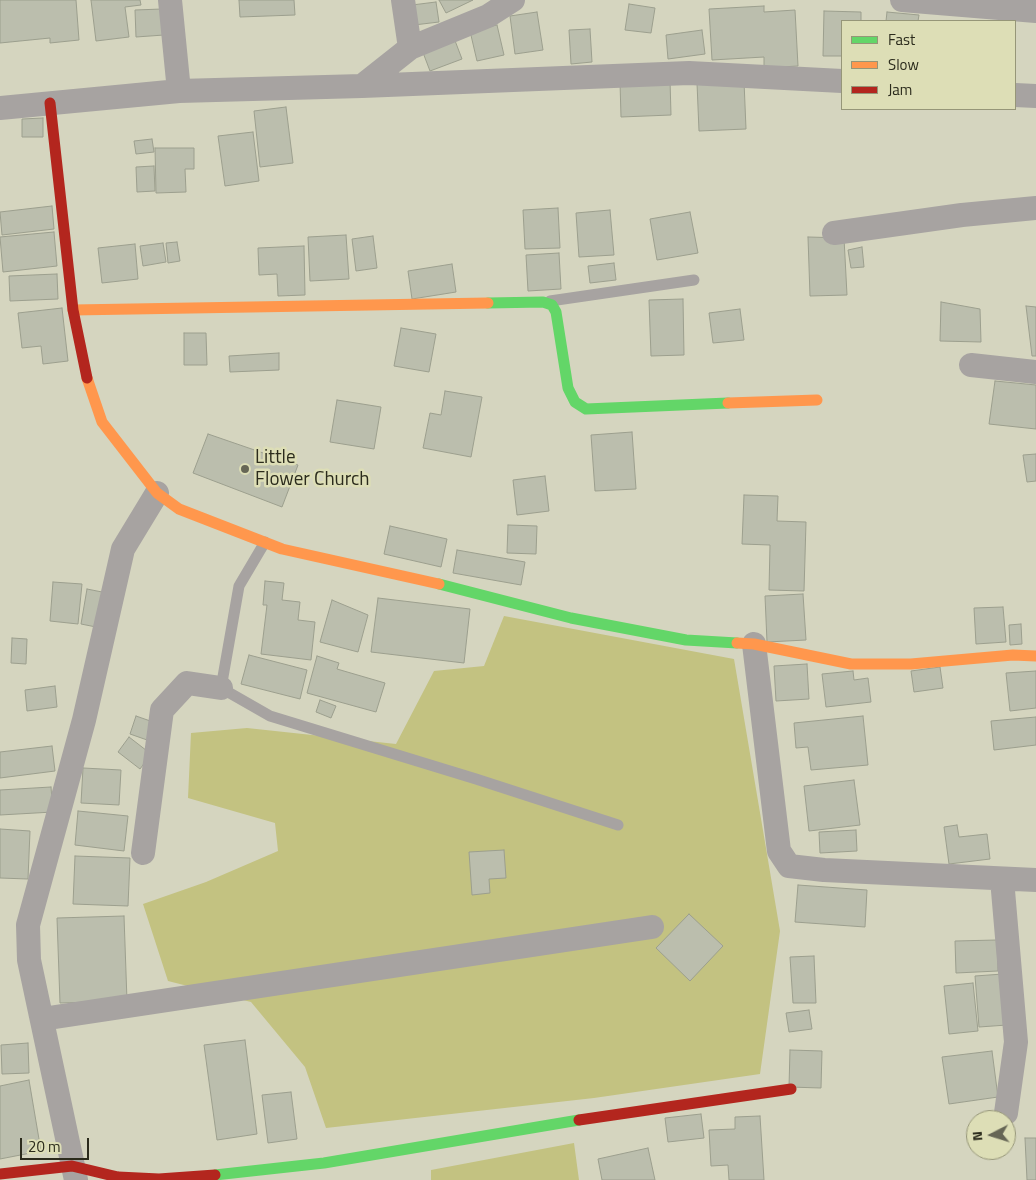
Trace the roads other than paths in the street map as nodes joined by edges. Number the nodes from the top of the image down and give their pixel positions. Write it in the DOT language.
graph roads {
  1 [pos="170,0"];
  2 [pos="404,0"];
  3 [pos="513,0"];
  4 [pos="902,0"];
  5 [pos="1036,12"];
  6 [pos="410,48"];
  7 [pos="841,81"];
  8 [pos="362,86"];
  9 [pos="180,91"];
  10 [pos="1016,95"];
  11 [pos="1036,96"];
  12 [pos="50,103"];
  13 [pos="0,108"];
  14 [pos="1036,208"];
  15 [pos="834,233"];
  16 [pos="694,280"];
  17 [pos="543,302"];
  18 [pos="73,310"];
  19 [pos="971,365"];
  20 [pos="1036,372"];
  21 [pos="817,400"];
  22 [pos="157,493"];
  23 [pos="265,542"];
  24 [pos="754,644"];
  25 [pos="1036,656"];
  26 [pos="221,688"];
  27 [pos="618,825"];
  28 [pos="142,853"];
  29 [pos="1002,879"];
  30 [pos="1036,880"];
  31 [pos="652,927"];
  32 [pos="42,1019"];
  33 [pos="791,1089"];
  34 [pos="1006,1110"];
  35 [pos="74,1173"];
  36 [pos="0,1174"];
  1 -- 9 [label="street"];
  2 -- 6 [label="street"];
  3 -- 6 [label="street"];
  4 -- 5 [label="street"];
  6 -- 8 [label="street"];
  7 -- 8 [label="street"];
  8 -- 9 [label="street"];
  9 -- 12 [label="street"];
  10 -- 11 [label="street"];
  12 -- 13 [label="street"];
  12 -- 18 [label="street"];
  14 -- 15 [label="street"];
  16 -- 17 [label="lane"];
  17 -- 18 [label="street"];
  17 -- 21 [label="street"];
  18 -- 22 [label="street"];
  19 -- 20 [label="street"];
  22 -- 23 [label="street"];
  22 -- 32 [label="street"];
  23 -- 24 [label="street"];
  23 -- 26 [label="lane"];
  24 -- 25 [label="street"];
  24 -- 29 [label="street"];
  26 -- 27 [label="lane"];
  26 -- 28 [label="street"];
  29 -- 30 [label="street"];
  29 -- 34 [label="street"];
  31 -- 32 [label="street"];
  32 -- 35 [label="street"];
  33 -- 35 [label="street"];
  35 -- 36 [label="street"];
}
